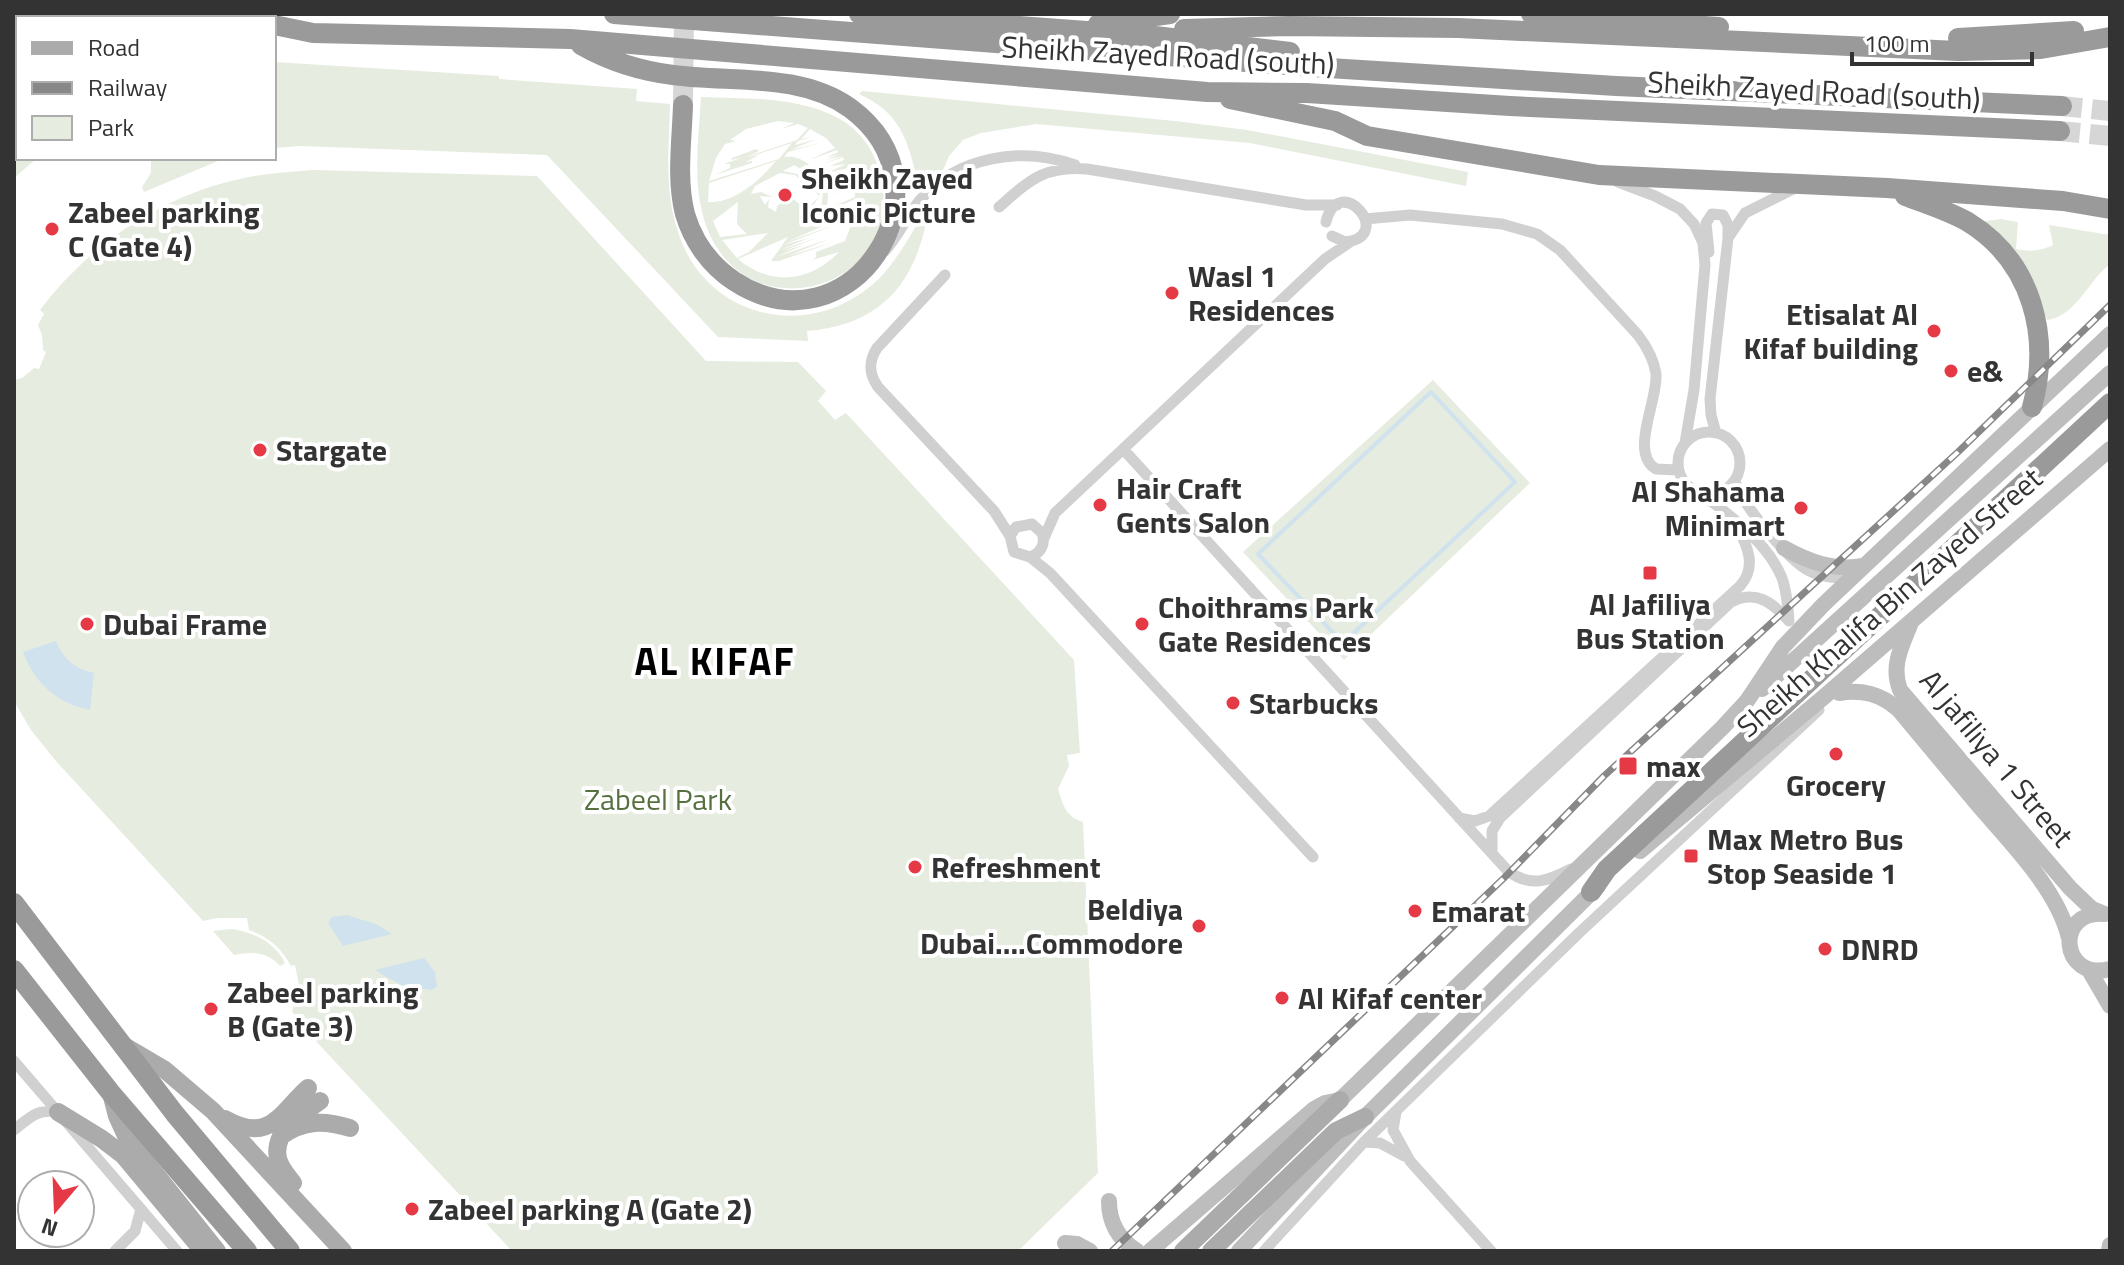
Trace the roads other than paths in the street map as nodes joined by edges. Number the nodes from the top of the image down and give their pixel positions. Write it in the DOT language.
graph roads {
  1 [pos="614,14"];
  2 [pos="859,14"];
  3 [pos="1170,14"];
  4 [pos="1531,14"];
  5 [pos="276,25"];
  6 [pos="2110,27"];
  7 [pos="1067,29"];
  8 [pos="313,33"];
  9 [pos="1120,33"];
  10 [pos="276,36"];
  11 [pos="2110,37"];
  12 [pos="570,39"];
  13 [pos="1207,92"];
  14 [pos="683,105"];
  15 [pos="2060,131"];
  16 [pos="1087,169"];
  17 [pos="1599,175"];
  18 [pos="1800,185"];
  19 [pos="1887,188"];
  20 [pos="1306,205"];
  21 [pos="1337,205"];
  22 [pos="999,207"];
  23 [pos="2110,209"];
  24 [pos="1365,219"];
  25 [pos="1326,222"];
  26 [pos="1332,236"];
  27 [pos="1728,238"];
  28 [pos="1350,242"];
  29 [pos="1325,259"];
  30 [pos="1705,265"];
  31 [pos="861,273"];
  32 [pos="945,275"];
  33 [pos="2110,334"];
  34 [pos="2110,373"];
  35 [pos="2110,403"];
  36 [pos="2032,407"];
  37 [pos="1716,433"];
  38 [pos="1685,443"];
  39 [pos="1123,449"];
  40 [pos="2110,449"];
  41 [pos="1678,470"];
  42 [pos="1735,481"];
  43 [pos="1700,493"];
  44 [pos="994,511"];
  45 [pos="1055,513"];
  46 [pos="1735,521"];
  47 [pos="1026,524"];
  48 [pos="1010,536"];
  49 [pos="1043,543"];
  50 [pos="1784,548"];
  51 [pos="1030,557"];
  52 [pos="1857,572"];
  53 [pos="1050,573"];
  54 [pos="1913,620"];
  55 [pos="1789,621"];
  56 [pos="1789,641"];
  57 [pos="1886,641"];
  58 [pos="1839,693"];
  59 [pos="1739,710"];
  60 [pos="1459,818"];
  61 [pos="1313,857"];
  62 [pos="1494,857"];
  63 [pos="1589,859"];
  64 [pos="1591,892"];
  65 [pos="14,903"];
  66 [pos="2108,915"];
  67 [pos="2069,938"];
  68 [pos="2110,969"];
  69 [pos="14,970"];
  70 [pos="2089,970"];
  71 [pos="2110,1006"];
  72 [pos="126,1047"];
  73 [pos="14,1061"];
  74 [pos="111,1093"];
  75 [pos="1340,1100"];
  76 [pos="213,1111"];
  77 [pos="58,1112"];
  78 [pos="1396,1112"];
  79 [pos="1365,1117"];
  80 [pos="350,1128"];
  81 [pos="14,1130"];
  82 [pos="281,1136"];
  83 [pos="1364,1142"];
  84 [pos="1410,1161"];
  85 [pos="1109,1201"];
  86 [pos="300,1204"];
  87 [pos="141,1209"];
  88 [pos="1065,1243"];
  89 [pos="2110,1245"];
  90 [pos="1214,1249"];
  91 [pos="115,1251"];
  92 [pos="177,1251"];
  93 [pos="203,1251"];
  94 [pos="217,1251"];
  95 [pos="247,1251"];
  96 [pos="290,1251"];
  97 [pos="343,1251"];
  98 [pos="1090,1251"];
  99 [pos="1137,1251"];
  100 [pos="1150,1251"];
  101 [pos="1183,1251"];
  102 [pos="1239,1251"];
  103 [pos="1264,1251"];
  104 [pos="1491,1251"];
  105 [pos="2109,1251"];
  1 -- 9 [label="highway"];
  2 -- 7 [label="highway"];
  3 -- 7 [label="highway"];
  4 -- 6 [label="highway"];
  5 -- 8 [label="highway, Sheikh Zayed Road (south)"];
  7 -- 9 [label="highway"];
  8 -- 10 [label="highway"];
  8 -- 12 [label="highway, Sheikh Zayed Road (south)"];
  9 -- 11 [label="highway"];
  12 -- 13 [label="highway, Sheikh Zayed Road (south)"];
  12 -- 31 [label="highway"];
  13 -- 15 [label="highway, Sheikh Zayed Road (south)"];
  13 -- 17 [label="highway"];
  14 -- 31 [label="highway"];
  16 -- 20 [label="street"];
  16 -- 22 [label="street"];
  16 -- 31 [label="street"];
  17 -- 18 [label="highway"];
  17 -- 30 [label="street"];
  18 -- 19 [label="highway"];
  18 -- 27 [label="street"];
  19 -- 23 [label="highway"];
  19 -- 36 [label="highway"];
  20 -- 21 [label="street"];
  20 -- 25 [label="street"];
  21 -- 24 [label="street"];
  21 -- 25 [label="street"];
  24 -- 28 [label="street"];
  24 -- 41 [label="street"];
  25 -- 26 [label="street"];
  26 -- 28 [label="street"];
  26 -- 29 [label="street"];
  27 -- 30 [label="street"];
  27 -- 37 [label="street"];
  28 -- 29 [label="street"];
  29 -- 39 [label="street"];
  30 -- 38 [label="street"];
  32 -- 44 [label="street"];
  33 -- 36 [label="main road, Sheikh Khalifa Bin Zayed Street"];
  34 -- 59 [label="main road, Sheikh Khalifa Bin Zayed Street"];
  35 -- 64 [label="highway"];
  36 -- 52 [label="main road, Sheikh Khalifa Bin Zayed Street"];
  37 -- 38 [label="street"];
  37 -- 42 [label="street"];
  38 -- 41 [label="street"];
  39 -- 45 [label="street"];
  39 -- 60 [label="street"];
  40 -- 54 [label="main road, Sheikh Khalifa Bin Zayed Street"];
  41 -- 43 [label="street"];
  42 -- 43 [label="street"];
  42 -- 50 [label="street"];
  43 -- 46 [label="street"];
  44 -- 47 [label="street"];
  44 -- 48 [label="street"];
  45 -- 47 [label="street"];
  45 -- 49 [label="street"];
  46 -- 55 [label="street"];
  46 -- 60 [label="street"];
  47 -- 48 [label="street"];
  47 -- 49 [label="street"];
  48 -- 51 [label="street"];
  49 -- 51 [label="street"];
  49 -- 53 [label="street"];
  50 -- 52 [label="main road"];
  51 -- 53 [label="street"];
  52 -- 56 [label="main road, Sheikh Khalifa Bin Zayed Street"];
  53 -- 61 [label="street"];
  54 -- 57 [label="main road, Sheikh Khalifa Bin Zayed Street"];
  54 -- 66 [label="main road, Al jafiliya 1 Street"];
  55 -- 56 [label="street"];
  55 -- 62 [label="street"];
  56 -- 59 [label="main road, Sheikh Khalifa Bin Zayed Street"];
  57 -- 58 [label="main road"];
  57 -- 64 [label="main road, Sheikh Khalifa Bin Zayed Street"];
  58 -- 67 [label="main road, Al jafiliya 1 Street"];
  58 -- 78 [label="street"];
  59 -- 63 [label="main road, Sheikh Khalifa Bin Zayed Street"];
  60 -- 62 [label="street"];
  62 -- 63 [label="street"];
  63 -- 75 [label="main road, Sheikh Khalifa Bin Zayed Street"];
  64 -- 79 [label="main road, Sheikh Khalifa Bin Zayed Street"];
  65 -- 72 [label="highway"];
  66 -- 67 [label="main road"];
  67 -- 70 [label="main road, Al jafiliya 1 Street"];
  68 -- 70 [label="main road"];
  69 -- 74 [label="highway"];
  70 -- 71 [label="main road"];
  72 -- 76 [label="main road"];
  72 -- 96 [label="highway"];
  73 -- 77 [label="street"];
  74 -- 94 [label="main road"];
  74 -- 95 [label="highway"];
  75 -- 100 [label="main road"];
  75 -- 101 [label="main road, Sheikh Khalifa Bin Zayed Street"];
  76 -- 82 [label="main road"];
  76 -- 86 [label="main road"];
  77 -- 81 [label="street"];
  77 -- 87 [label="street"];
  77 -- 93 [label="main road"];
  78 -- 83 [label="street"];
  78 -- 84 [label="street"];
  79 -- 90 [label="main road, Sheikh Khalifa Bin Zayed Street"];
  79 -- 102 [label="main road"];
  80 -- 82 [label="main road"];
  82 -- 86 [label="main road"];
  83 -- 84 [label="street"];
  83 -- 103 [label="street"];
  84 -- 104 [label="street"];
  85 -- 99 [label="main road"];
  86 -- 97 [label="main road"];
  87 -- 91 [label="street"];
  87 -- 92 [label="street"];
  88 -- 98 [label="main road"];
  89 -- 105 [label="main road"];
}
